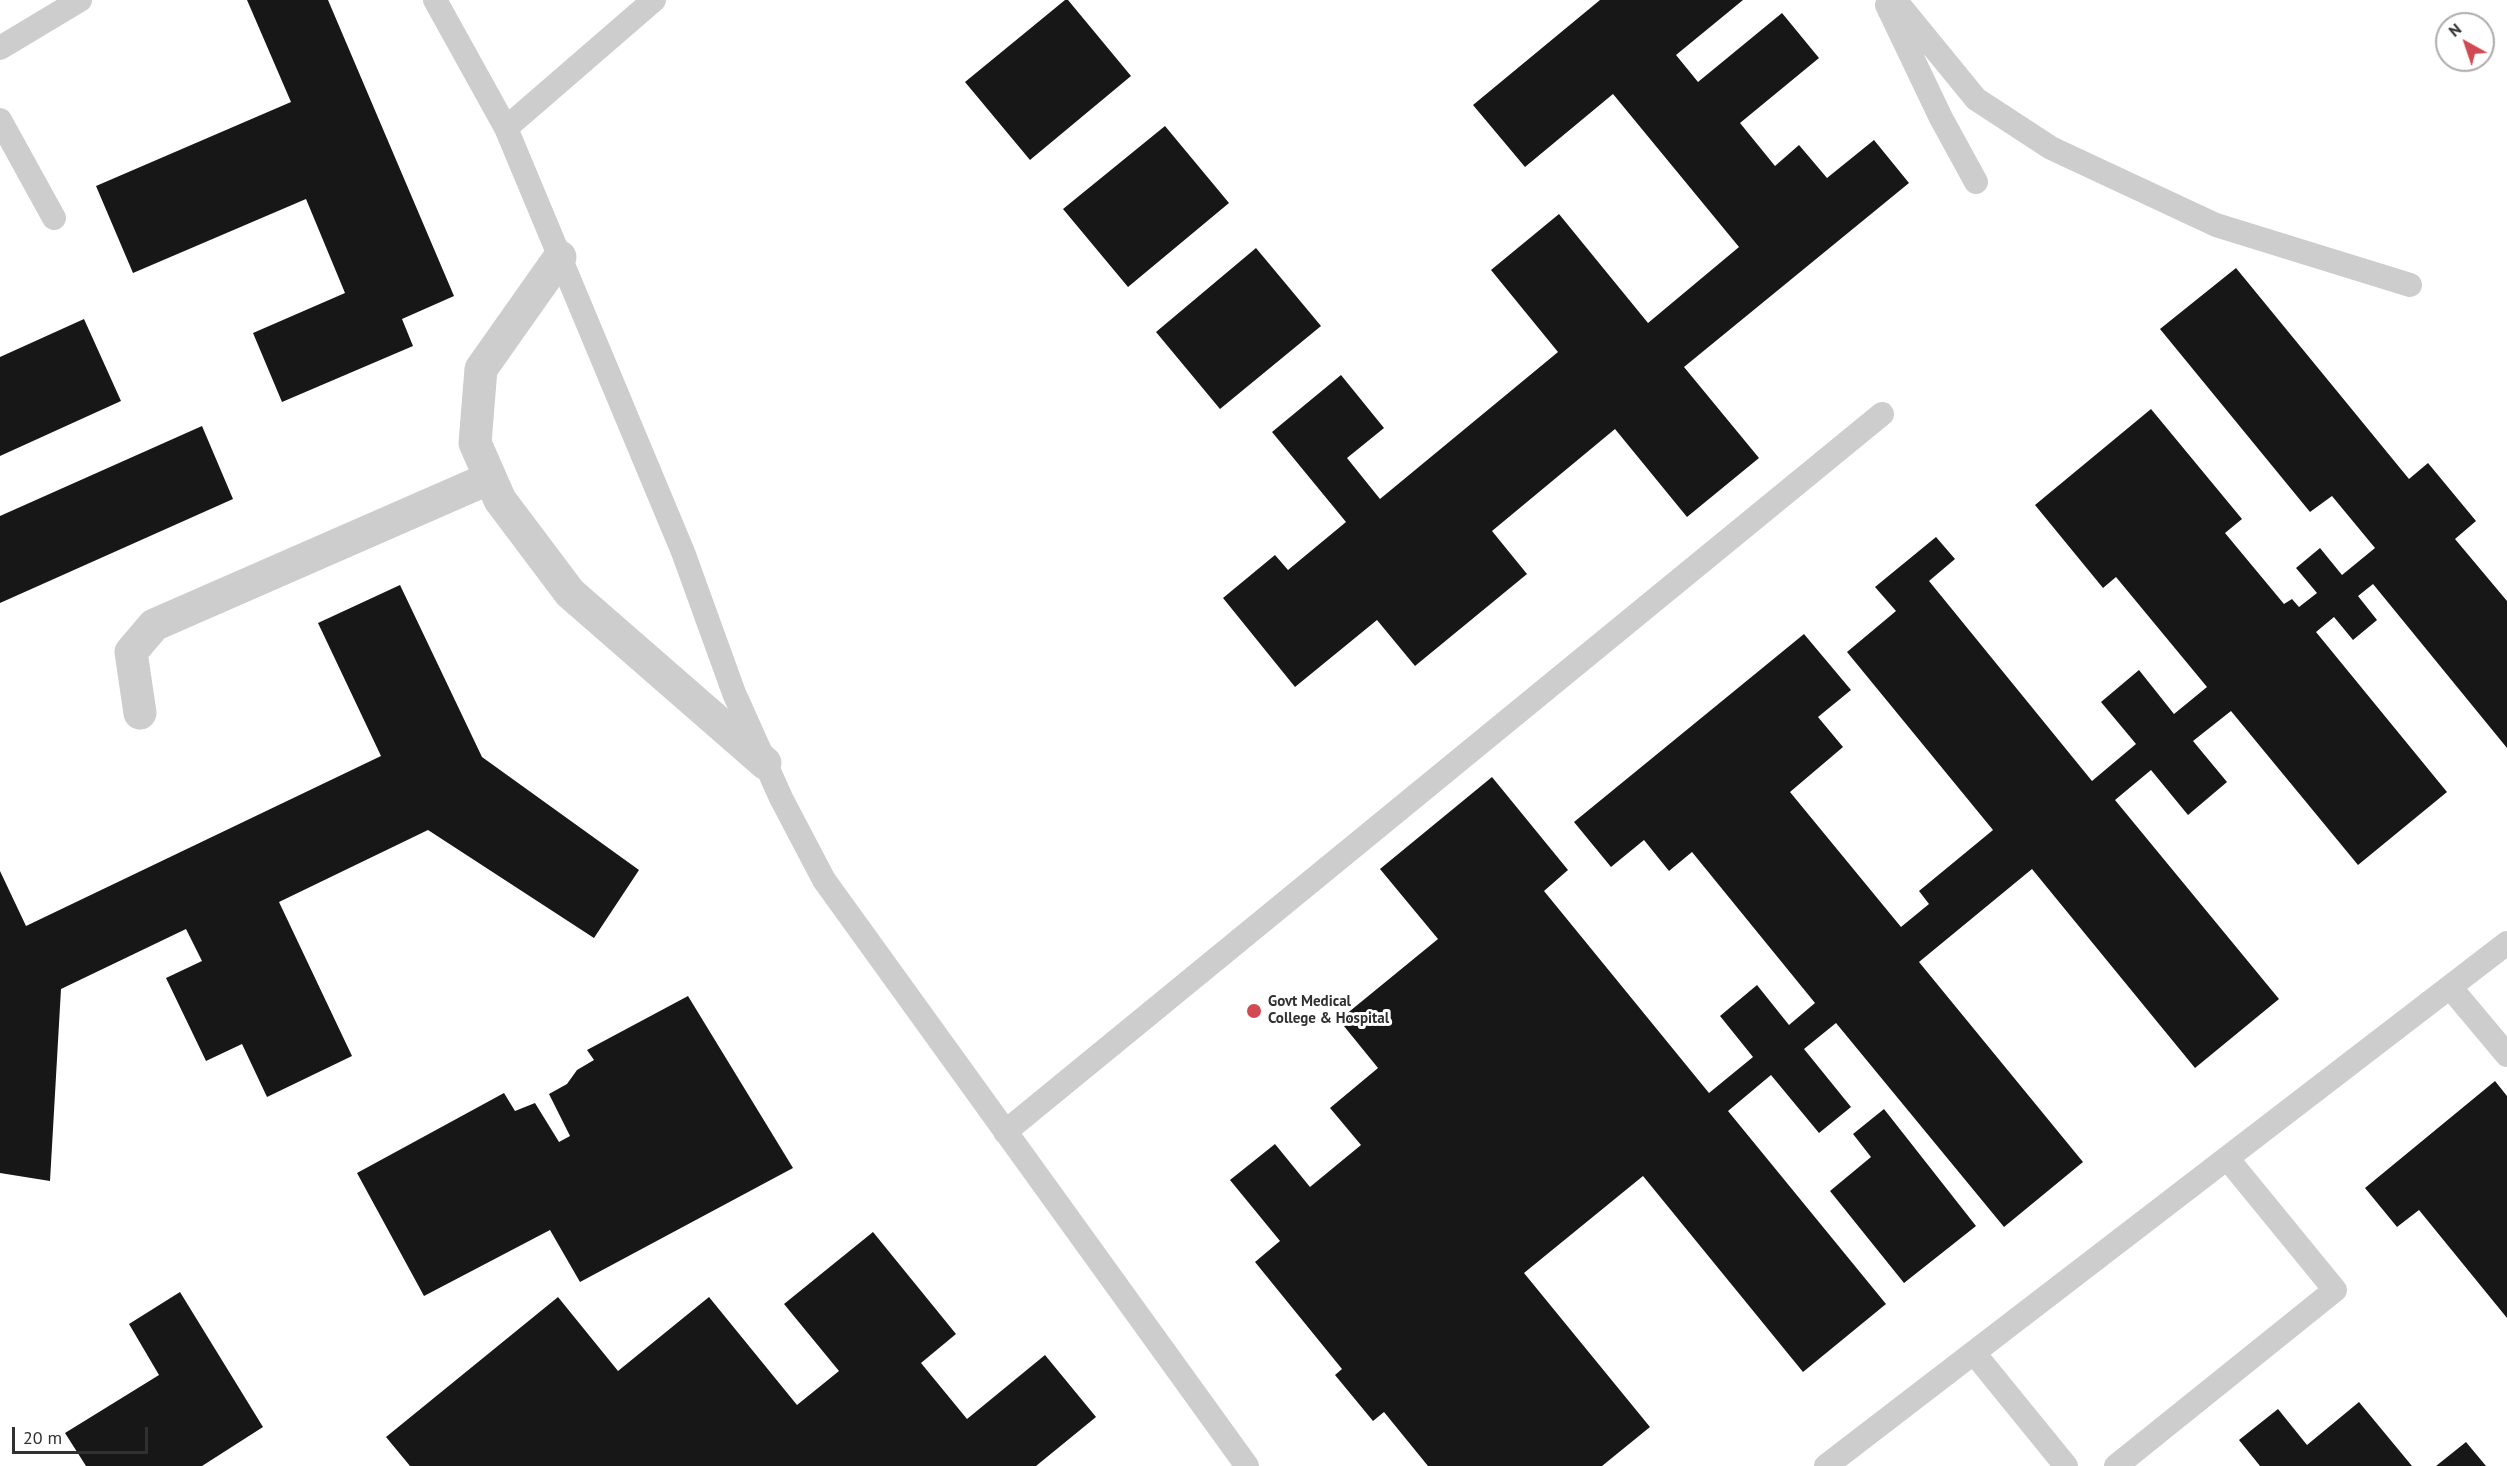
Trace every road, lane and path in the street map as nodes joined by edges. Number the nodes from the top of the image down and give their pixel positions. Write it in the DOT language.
graph roads {
  1 [pos="80,0"];
  2 [pos="435,0"];
  3 [pos="654,0"];
  4 [pos="1885,0"];
  5 [pos="1895,0"];
  6 [pos="0,48"];
  7 [pos="0,120"];
  8 [pos="506,128"];
  9 [pos="1976,182"];
  10 [pos="54,218"];
  11 [pos="560,257"];
  12 [pos="2410,285"];
  13 [pos="1882,414"];
  14 [pos="490,477"];
  15 [pos="140,713"];
  16 [pos="765,763"];
  17 [pos="2507,943"];
  18 [pos="2450,987"];
  19 [pos="2507,1055"];
  20 [pos="1005,1132"];
  21 [pos="2227,1158"];
  22 [pos="1974,1353"];
  23 [pos="1247,1466"];
  24 [pos="1826,1466"];
  25 [pos="2066,1466"];
  26 [pos="2116,1466"];
  1 -- 6 [label="lane"];
  2 -- 8 [label="lane"];
  3 -- 8 [label="lane"];
  4 -- 9 [label="lane"];
  5 -- 12 [label="lane"];
  7 -- 10 [label="lane"];
  8 -- 11 [label="lane"];
  11 -- 14 [label="street"];
  11 -- 16 [label="lane"];
  13 -- 20 [label="lane"];
  14 -- 15 [label="street"];
  14 -- 16 [label="street"];
  16 -- 20 [label="lane"];
  17 -- 18 [label="lane"];
  18 -- 19 [label="lane"];
  18 -- 21 [label="lane"];
  20 -- 23 [label="lane"];
  21 -- 22 [label="lane"];
  21 -- 26 [label="lane"];
  22 -- 24 [label="lane"];
  22 -- 25 [label="lane"];
}
